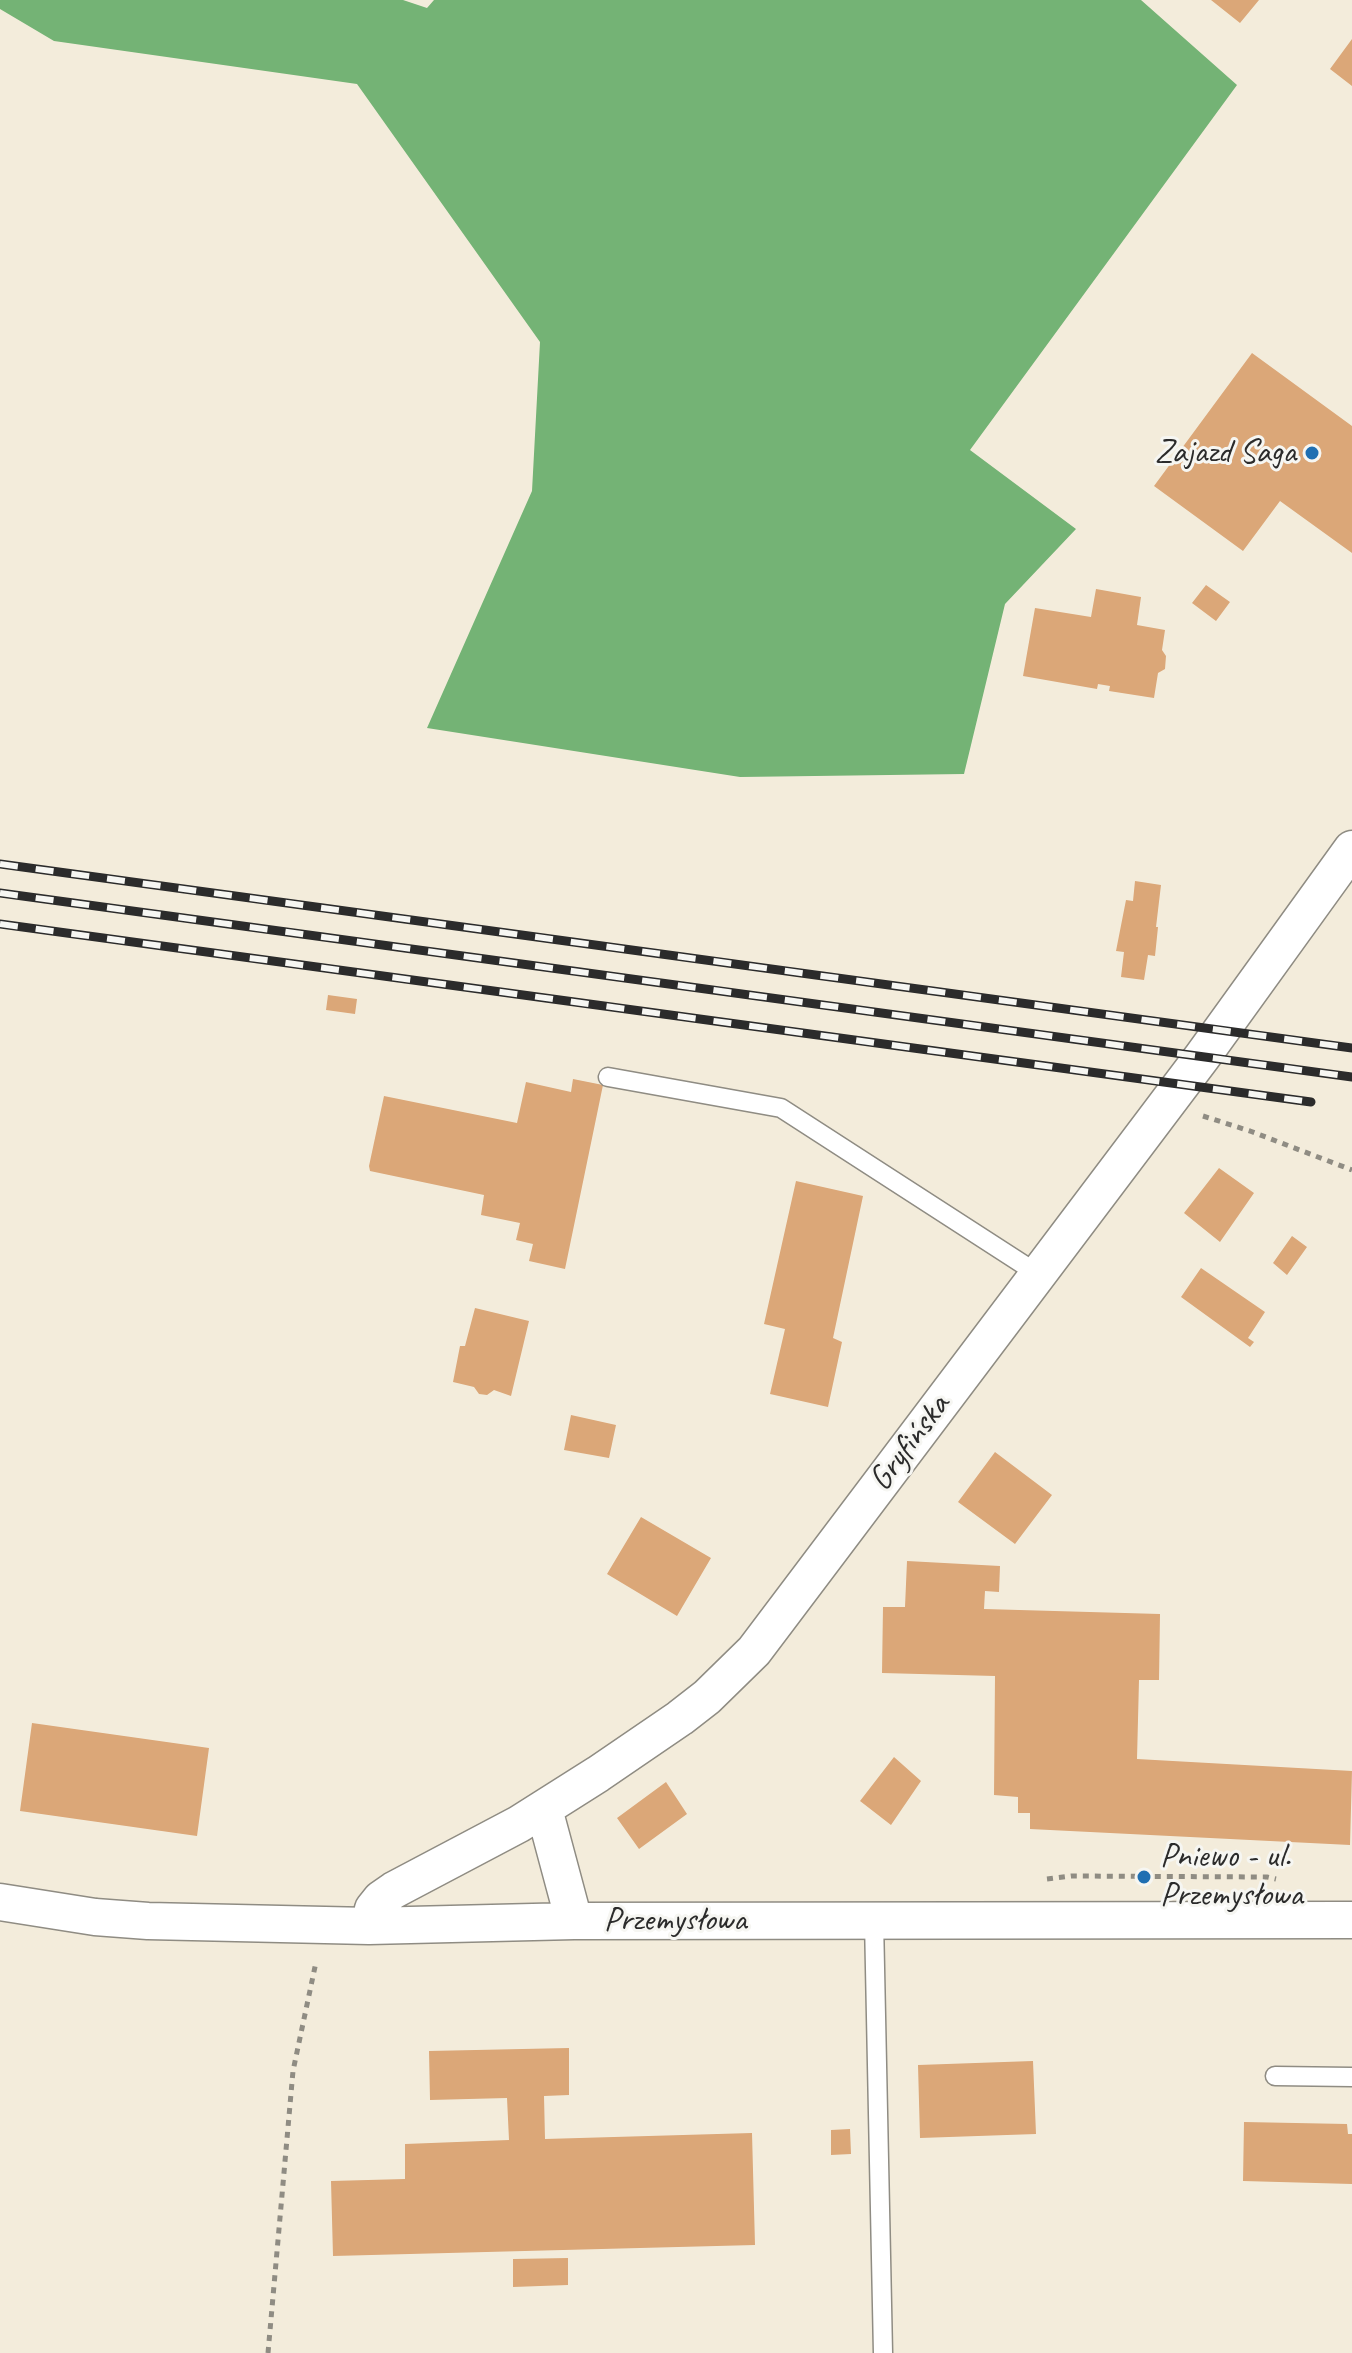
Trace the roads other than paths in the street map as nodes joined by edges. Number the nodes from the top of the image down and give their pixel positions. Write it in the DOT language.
graph roads {
  1 [pos="1352,849"];
  2 [pos="608,1077"];
  3 [pos="1038,1274"];
  4 [pos="544,1809"];
  5 [pos="0,1902"];
  6 [pos="874,1920"];
  7 [pos="1352,1920"];
  8 [pos="574,1921"];
  9 [pos="369,1926"];
  10 [pos="1275,2076"];
  11 [pos="1352,2077"];
  12 [pos="883,2353"];
  1 -- 3 [label="street, Gryfińska"];
  2 -- 3 [label="lane"];
  3 -- 4 [label="street, Gryfińska"];
  4 -- 8 [label="street"];
  4 -- 9 [label="street, Gryfińska"];
  5 -- 9 [label="street, Przemysłowa"];
  6 -- 7 [label="street, Przemysłowa"];
  6 -- 8 [label="street, Przemysłowa"];
  6 -- 12 [label="lane"];
  8 -- 9 [label="street, Przemysłowa"];
  10 -- 11 [label="lane"];
}
